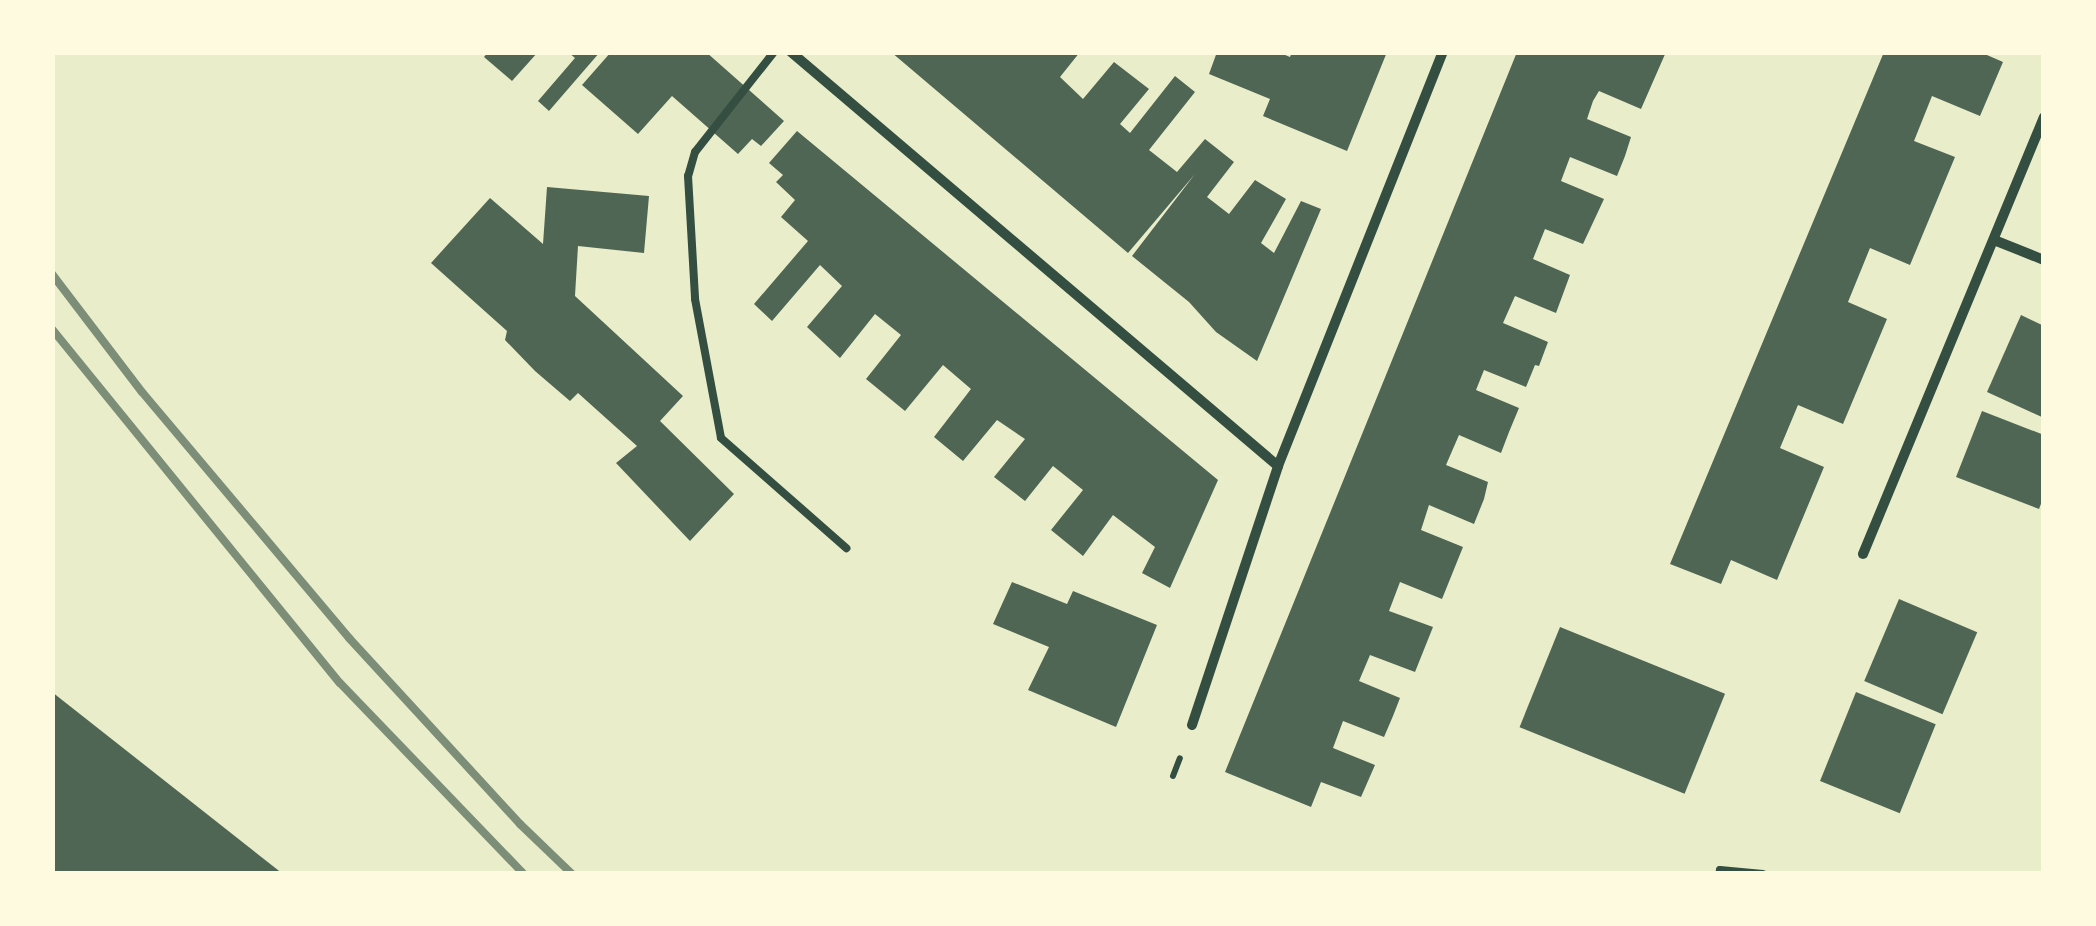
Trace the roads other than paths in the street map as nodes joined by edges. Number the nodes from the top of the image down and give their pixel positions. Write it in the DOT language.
graph roads {
  1 [pos="774,52"];
  2 [pos="791,52"];
  3 [pos="1443,52"];
  4 [pos="2044,116"];
  5 [pos="1994,240"];
  6 [pos="2044,260"];
  7 [pos="1278,466"];
  8 [pos="846,548"];
  9 [pos="1862,554"];
  10 [pos="1192,725"];
  11 [pos="1719,874"];
  12 [pos="1763,874"];
  1 -- 8 [label="lane"];
  2 -- 7 [label="street"];
  3 -- 7 [label="street"];
  4 -- 5 [label="street"];
  5 -- 6 [label="street"];
  5 -- 9 [label="street"];
  7 -- 10 [label="street"];
  11 -- 12 [label="lane"];
}
